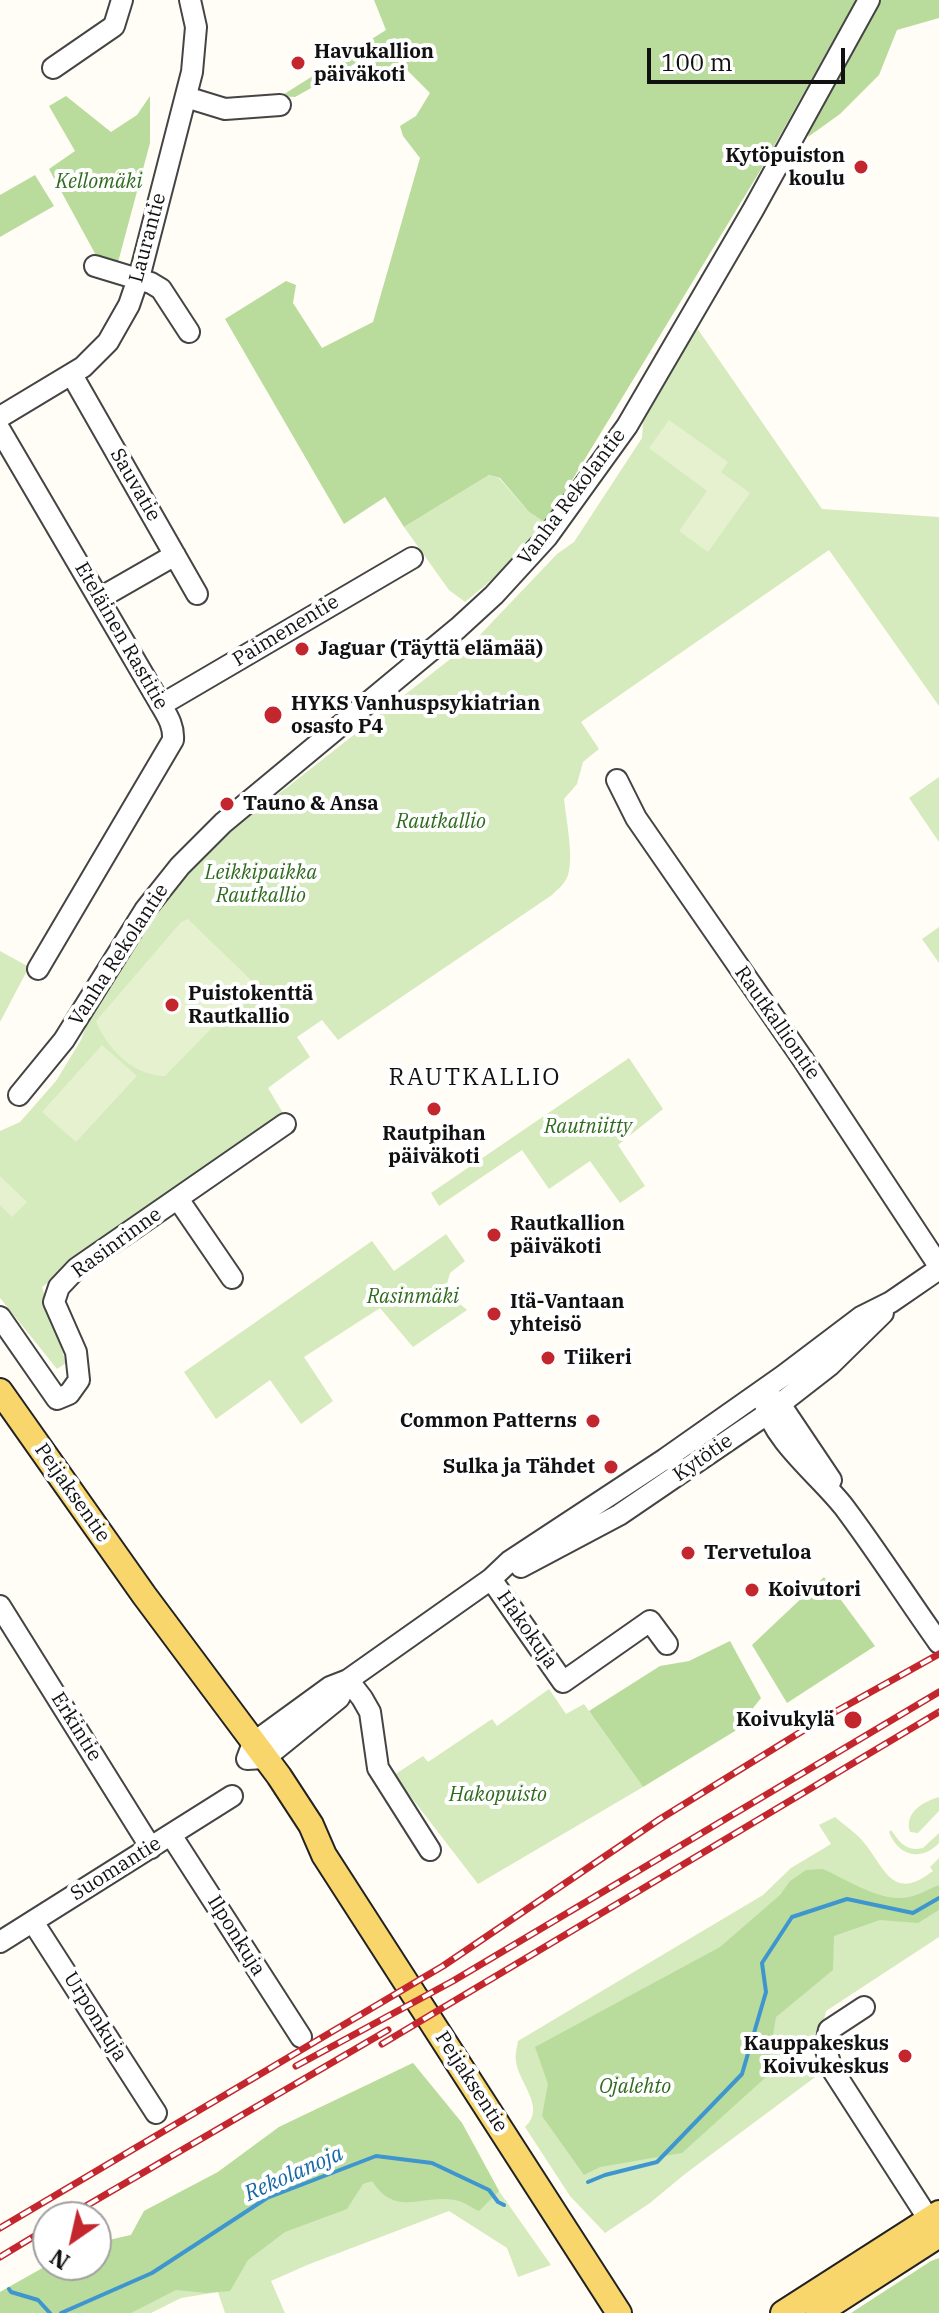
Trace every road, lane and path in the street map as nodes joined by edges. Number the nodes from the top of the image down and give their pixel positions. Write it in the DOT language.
graph roads {
  1 [pos="122,0"];
  2 [pos="190,0"];
  3 [pos="869,0"];
  4 [pos="53,68"];
  5 [pos="186,97"];
  6 [pos="280,105"];
  7 [pos="95,266"];
  8 [pos="138,279"];
  9 [pos="189,332"];
  10 [pos="72,375"];
  11 [pos="0,417"];
  12 [pos="0,430"];
  13 [pos="175,555"];
  14 [pos="412,558"];
  15 [pos="197,594"];
  16 [pos="100,598"];
  17 [pos="161,705"];
  18 [pos="617,780"];
  19 [pos="38,969"];
  20 [pos="19,1095"];
  21 [pos="285,1124"];
  22 [pos="178,1199"];
  23 [pos="939,1267"];
  24 [pos="232,1278"];
  25 [pos="891,1302"];
  26 [pos="0,1317"];
  27 [pos="762,1391"];
  28 [pos="4,1404"];
  29 [pos="774,1409"];
  30 [pos="491,1579"];
  31 [pos="0,1606"];
  32 [pos="939,1643"];
  33 [pos="667,1644"];
  34 [pos="348,1680"];
  35 [pos="255,1753"];
  36 [pos="232,1796"];
  37 [pos="171,1835"];
  38 [pos="151,1848"];
  39 [pos="430,1850"];
  40 [pos="33,1922"];
  41 [pos="0,1942"];
  42 [pos="864,2007"];
  43 [pos="301,2037"];
  44 [pos="156,2113"];
  45 [pos="936,2226"];
  46 [pos="619,2313"];
  47 [pos="783,2313"];
  48 [pos="818,2313"];
  1 -- 4 [label="street"];
  2 -- 5 [label="street, Laurantie"];
  3 -- 20 [label="street, Vanha Rekolantie"];
  5 -- 6 [label="street"];
  5 -- 8 [label="street, Laurantie"];
  7 -- 8 [label="street"];
  8 -- 9 [label="street"];
  8 -- 10 [label="street, Laurantie"];
  10 -- 11 [label="street, Laurantie"];
  10 -- 13 [label="street, Sauvatie"];
  12 -- 16 [label="street, Eteläinen Rastitie"];
  13 -- 15 [label="street, Sauvatie"];
  13 -- 16 [label="street"];
  14 -- 17 [label="street, Paimenentie"];
  16 -- 17 [label="street, Eteläinen Rastitie"];
  17 -- 19 [label="street, Eteläinen Rastitie"];
  18 -- 23 [label="street, Rautkalliontie"];
  21 -- 22 [label="street, Rasinrinne"];
  22 -- 24 [label="street"];
  22 -- 26 [label="street, Rasinrinne"];
  23 -- 25 [label="street, Kytötie"];
  25 -- 27 [label="street, Kytötie"];
  25 -- 29 [label="street, Kytötie"];
  27 -- 29 [label="street"];
  27 -- 30 [label="street, Kytötie"];
  28 -- 35 [label="main road, Peijaksentie"];
  29 -- 30 [label="street, Kytötie"];
  29 -- 32 [label="street"];
  30 -- 33 [label="street, Hakokuja"];
  30 -- 34 [label="street, Kytötie"];
  31 -- 38 [label="street, Erkintie"];
  34 -- 35 [label="street, Kytötie"];
  34 -- 39 [label="street"];
  35 -- 46 [label="main road, Peijaksentie"];
  36 -- 37 [label="street, Suomantie"];
  37 -- 38 [label="street, Suomantie"];
  37 -- 43 [label="street, Ilponkuja"];
  38 -- 40 [label="street, Suomantie"];
  40 -- 41 [label="street, Suomantie"];
  40 -- 44 [label="street, Urponkuja"];
  42 -- 45 [label="street"];
  45 -- 47 [label="main road"];
  45 -- 48 [label="main road"];
}
